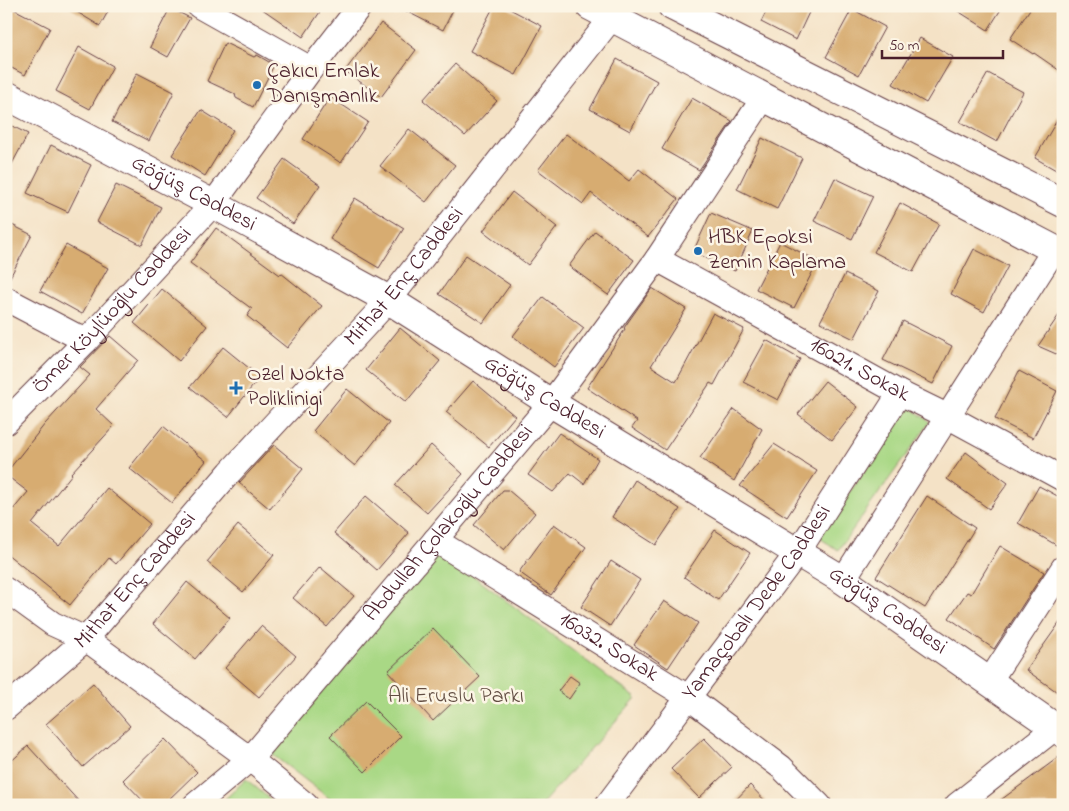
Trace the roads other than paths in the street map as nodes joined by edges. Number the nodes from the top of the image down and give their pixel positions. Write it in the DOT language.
graph roads {
  1 [pos="200,6"];
  2 [pos="360,6"];
  3 [pos="672,6"];
  4 [pos="608,10"];
  5 [pos="311,69"];
  6 [pos="6,95"];
  7 [pos="764,98"];
  8 [pos="1063,203"];
  9 [pos="213,204"];
  10 [pos="1058,252"];
  11 [pos="657,259"];
  12 [pos="6,299"];
  13 [pos="388,300"];
  14 [pos="86,342"];
  15 [pos="900,393"];
  16 [pos="551,403"];
  17 [pos="947,416"];
  18 [pos="6,422"];
  19 [pos="1063,479"];
  20 [pos="435,540"];
  21 [pos="798,552"];
  22 [pos="1063,568"];
  23 [pos="843,580"];
  24 [pos="6,590"];
  25 [pos="86,639"];
  26 [pos="989,682"];
  27 [pos="688,697"];
  28 [pos="6,708"];
  29 [pos="1059,731"];
  30 [pos="250,759"];
  31 [pos="195,805"];
  32 [pos="306,805"];
  33 [pos="607,805"];
  34 [pos="819,805"];
  35 [pos="957,805"];
  1 -- 5 [label="street"];
  2 -- 5 [label="street, Ömer Köylüoğlu Caddesi"];
  3 -- 8 [label="main road"];
  4 -- 7 [label="main road"];
  4 -- 13 [label="street, Mithat Enç Caddesi"];
  5 -- 9 [label="street, Ömer Köylüoğlu Caddesi"];
  6 -- 9 [label="main road, Göğüş Caddesi"];
  7 -- 10 [label="main road"];
  7 -- 11 [label="street, Abdullah Çolakoğlu Caddesi"];
  9 -- 13 [label="main road, Göğüş Caddesi"];
  9 -- 14 [label="street, Ömer Köylüoğlu Caddesi"];
  10 -- 17 [label="street"];
  11 -- 15 [label="street, 16021. Sokak"];
  11 -- 16 [label="street, Abdullah Çolakoğlu Caddesi"];
  12 -- 14 [label="street"];
  13 -- 16 [label="main road, Göğüş Caddesi"];
  13 -- 25 [label="street, Mithat Enç Caddesi"];
  14 -- 18 [label="street, Ömer Köylüoğlu Caddesi"];
  15 -- 17 [label="street, 16021. Sokak"];
  15 -- 21 [label="street, Yamaçobalı Dede Caddesi"];
  16 -- 20 [label="street, Abdullah Çolakoğlu Caddesi"];
  16 -- 21 [label="main road, Göğüş Caddesi"];
  17 -- 19 [label="street, 16021. Sokak"];
  17 -- 23 [label="street"];
  20 -- 27 [label="street, 16032. Sokak"];
  20 -- 30 [label="street, Abdullah Çolakoğlu Caddesi"];
  21 -- 23 [label="main road, Göğüş Caddesi"];
  21 -- 27 [label="street, Yamaçobalı Dede Caddesi"];
  22 -- 26 [label="street"];
  23 -- 26 [label="main road, Göğüş Caddesi"];
  24 -- 25 [label="street"];
  25 -- 28 [label="street, Mithat Enç Caddesi"];
  25 -- 30 [label="street"];
  26 -- 29 [label="main road, Göğüş Caddesi"];
  27 -- 33 [label="street, Yamaçobalı Dede Caddesi"];
  27 -- 34 [label="street, 16032. Sokak"];
  29 -- 35 [label="street"];
  30 -- 31 [label="street, Abdullah Çolakoğlu Caddesi"];
  30 -- 32 [label="street"];
}
